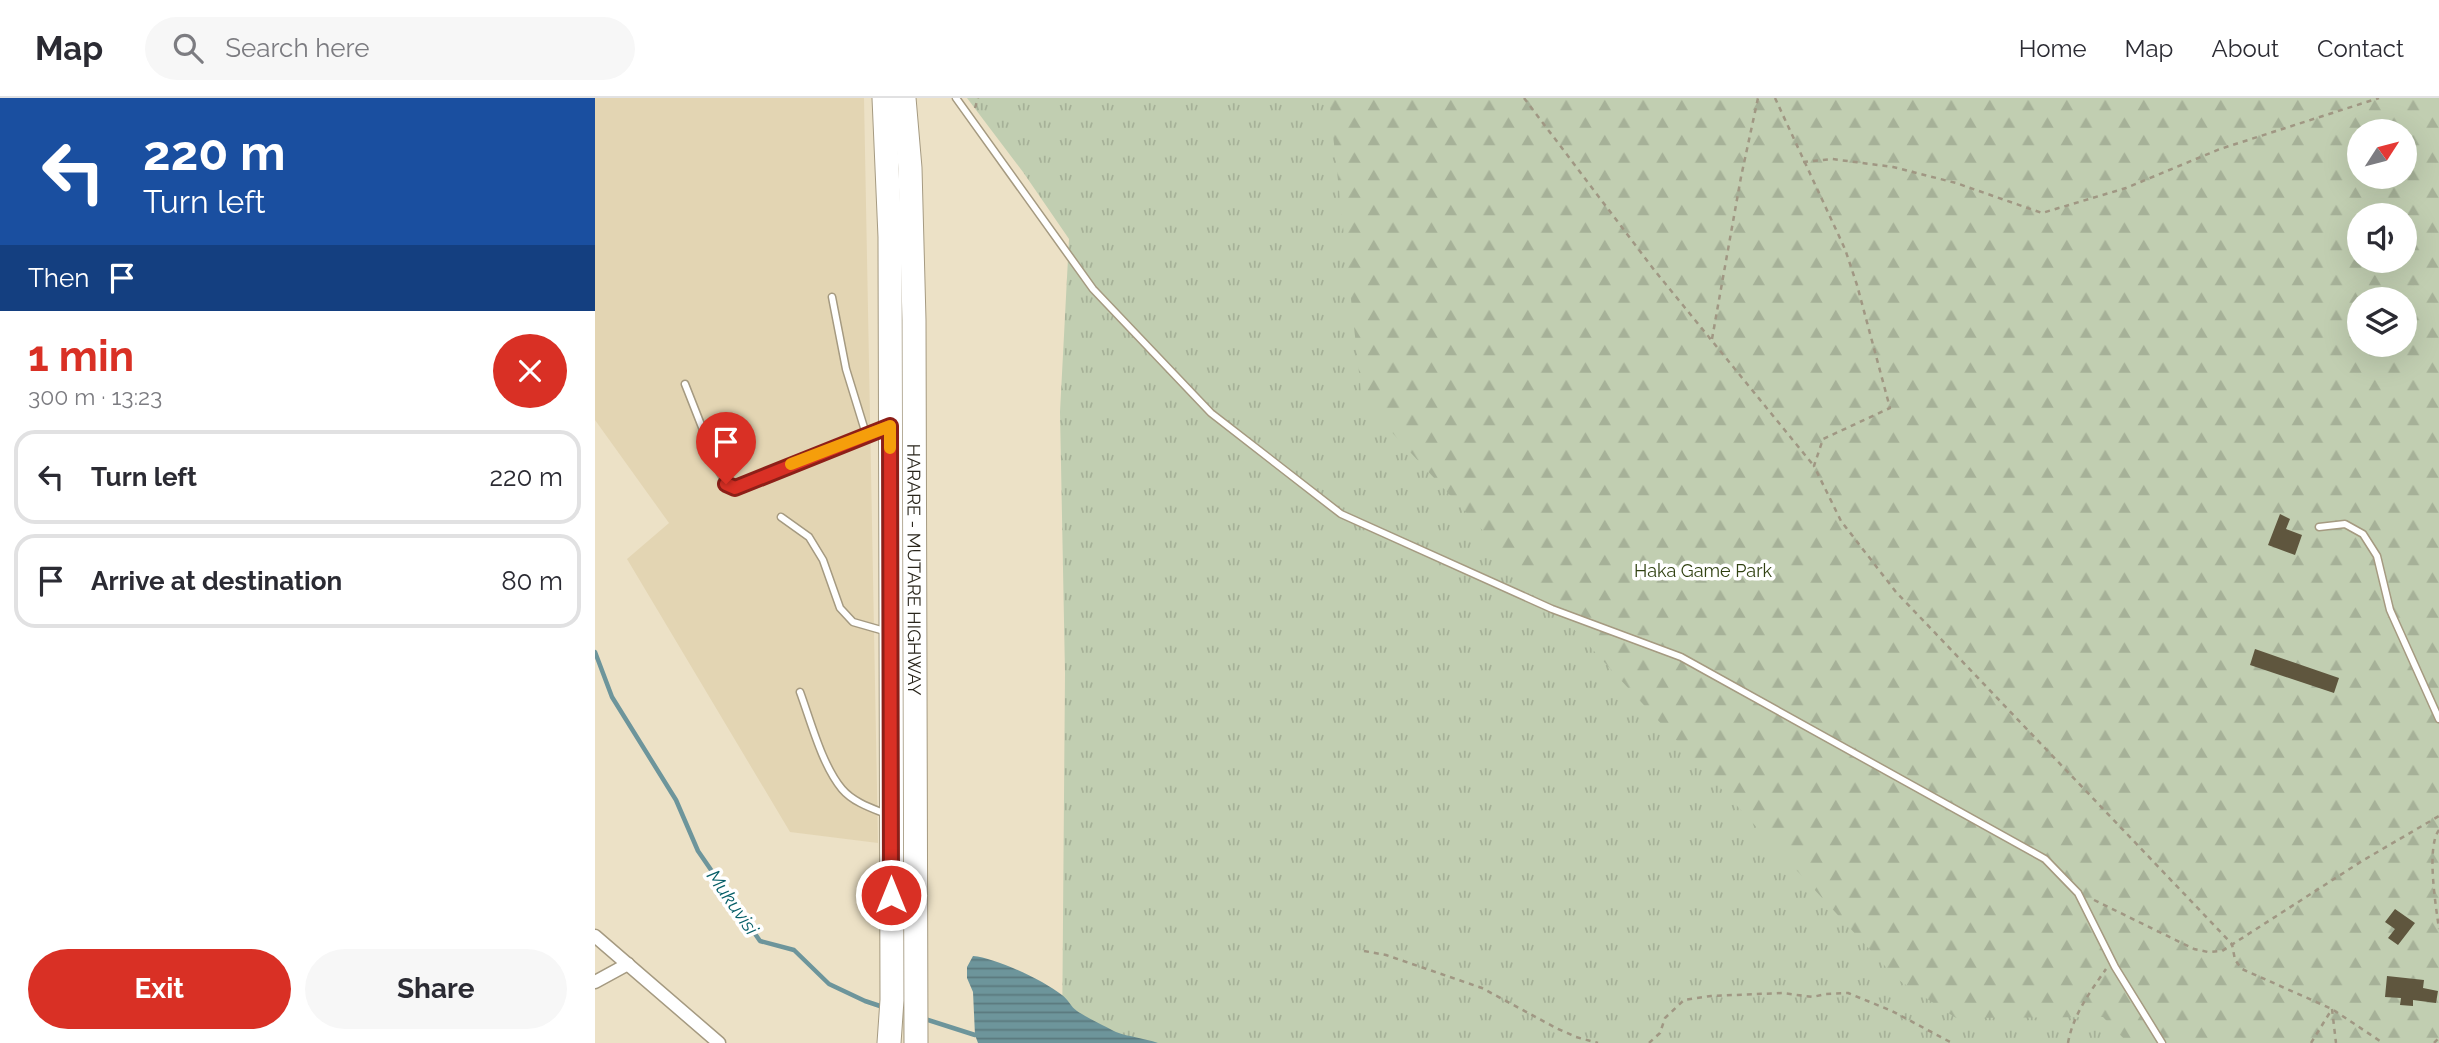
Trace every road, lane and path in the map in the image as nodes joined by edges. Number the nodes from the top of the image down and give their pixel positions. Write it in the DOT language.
graph roads {
  1 [pos="884,98"];
  2 [pos="904,98"];
  3 [pos="956,98"];
  4 [pos="1524,98"];
  5 [pos="1758,98"];
  6 [pos="1775,98"];
  7 [pos="2379,98"];
  8 [pos="1803,162"];
  9 [pos="832,297"];
  10 [pos="1712,341"];
  11 [pos="685,384"];
  12 [pos="890,426"];
  13 [pos="866,434"];
  14 [pos="1814,466"];
  15 [pos="781,517"];
  16 [pos="2319,527"];
  17 [pos="890,633"];
  18 [pos="800,692"];
  19 [pos="2439,719"];
  20 [pos="891,816"];
  21 [pos="2439,816"];
  22 [pos="2439,830"];
  23 [pos="2078,893"];
  24 [pos="2439,929"];
  25 [pos="595,936"];
  26 [pos="2232,944"];
  27 [pos="1364,951"];
  28 [pos="2112,960"];
  29 [pos="628,964"];
  30 [pos="595,982"];
  31 [pos="2332,1009"];
  32 [pos="917,1026"];
  33 [pos="2439,1038"];
  34 [pos="719,1043"];
  35 [pos="889,1043"];
  36 [pos="1598,1043"];
  37 [pos="1649,1043"];
  38 [pos="1952,1043"];
  39 [pos="2068,1043"];
  40 [pos="2162,1043"];
  41 [pos="2311,1043"];
  42 [pos="2336,1043"];
  43 [pos="2383,1043"];
  44 [pos="2434,1043"];
  1 -- 12 [label="highway, HARARE - MUTARE HIGHWAY"];
  2 -- 32 [label="highway, HARARE - MUTARE HIGHWAY"];
  3 -- 23 [label="lane"];
  4 -- 10 [label="path"];
  5 -- 10 [label="path"];
  6 -- 8 [label="path"];
  7 -- 8 [label="path"];
  8 -- 14 [label="path"];
  9 -- 13 [label="lane"];
  10 -- 14 [label="path"];
  11 -- 13 [label="lane"];
  12 -- 13 [label="lane"];
  12 -- 17 [label="highway, HARARE - MUTARE HIGHWAY"];
  14 -- 26 [label="path"];
  15 -- 17 [label="lane"];
  16 -- 19 [label="lane"];
  17 -- 20 [label="highway, HARARE - MUTARE HIGHWAY"];
  18 -- 20 [label="lane"];
  20 -- 35 [label="highway, HARARE - MUTARE HIGHWAY"];
  21 -- 26 [label="path"];
  22 -- 24 [label="path"];
  23 -- 26 [label="path"];
  23 -- 28 [label="lane"];
  25 -- 29 [label="street"];
  26 -- 31 [label="path"];
  27 -- 36 [label="path"];
  28 -- 39 [label="path"];
  28 -- 40 [label="lane"];
  29 -- 30 [label="street"];
  29 -- 34 [label="street"];
  31 -- 41 [label="path"];
  31 -- 42 [label="path"];
  31 -- 43 [label="path"];
  33 -- 44 [label="path"];
  37 -- 38 [label="path"];
}
